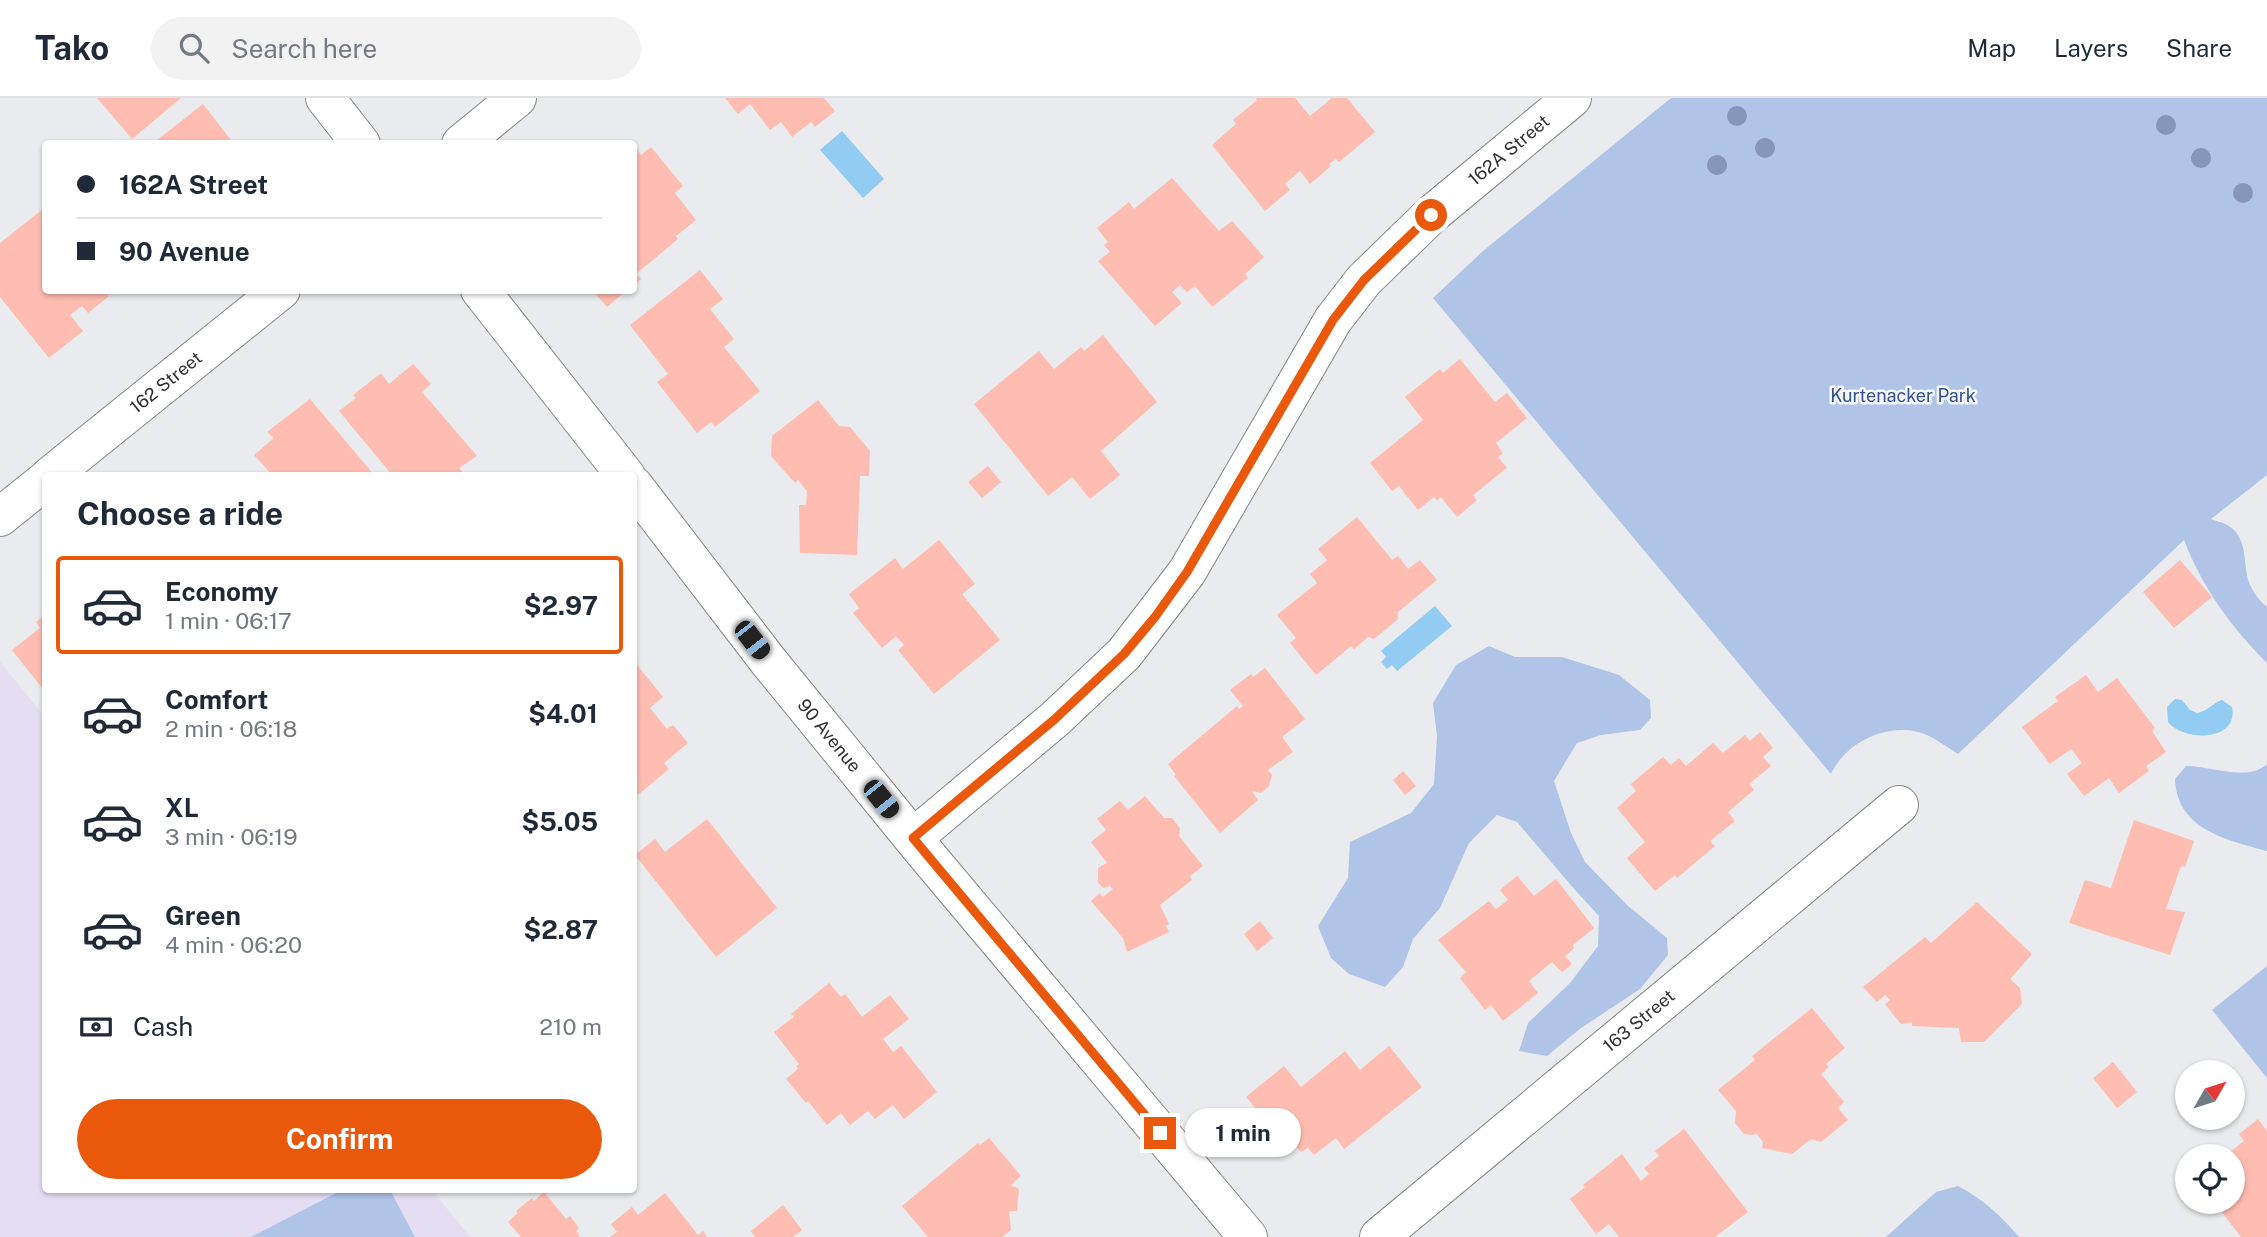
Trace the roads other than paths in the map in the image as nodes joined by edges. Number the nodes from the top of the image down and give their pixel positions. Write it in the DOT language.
graph roads {
  1 [pos="325,98"];
  2 [pos="517,98"];
  3 [pos="1572,98"];
  4 [pos="358,140"];
  5 [pos="466,140"];
  6 [pos="276,294"];
  7 [pos="483,294"];
  8 [pos="55,472"];
  9 [pos="623,472"];
  10 [pos="42,483"];
  11 [pos="637,490"];
  12 [pos="0,517"];
  13 [pos="1899,805"];
  14 [pos="913,838"];
  15 [pos="1248,1237"];
  16 [pos="1379,1237"];
  1 -- 4 [label="street"];
  2 -- 5 [label="street"];
  3 -- 14 [label="street, 162A Street"];
  6 -- 8 [label="street, 162 Street"];
  7 -- 9 [label="street"];
  10 -- 12 [label="street"];
  11 -- 14 [label="street, 90 Avenue"];
  13 -- 16 [label="street, 163 Street"];
  14 -- 15 [label="street, 90 Avenue"];
}
